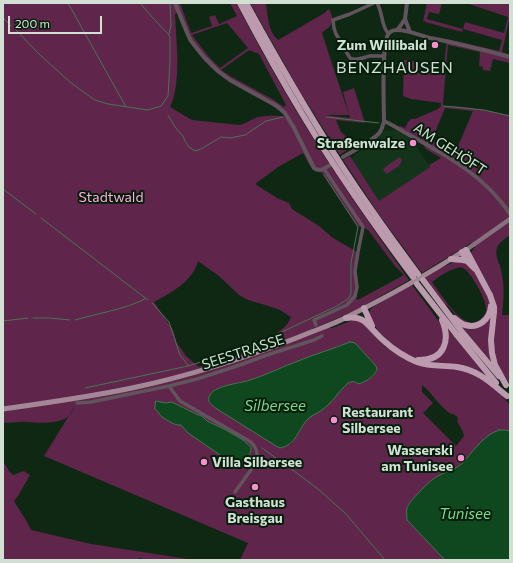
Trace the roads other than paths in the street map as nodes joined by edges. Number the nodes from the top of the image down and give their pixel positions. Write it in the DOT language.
graph roads {
  1 [pos="175,3"];
  2 [pos="240,3"];
  3 [pos="246,3"];
  4 [pos="376,3"];
  5 [pos="407,3"];
  6 [pos="405,20"];
  7 [pos="397,30"];
  8 [pos="410,32"];
  9 [pos="388,34"];
  10 [pos="384,56"];
  11 [pos="510,57"];
  12 [pos="384,123"];
  13 [pos="343,157"];
  14 [pos="330,165"];
  15 [pos="324,169"];
  16 [pos="510,214"];
  17 [pos="510,219"];
  18 [pos="464,251"];
  19 [pos="451,259"];
  20 [pos="467,261"];
  21 [pos="478,272"];
  22 [pos="492,300"];
  23 [pos="445,309"];
  24 [pos="362,310"];
  25 [pos="437,310"];
  26 [pos="346,318"];
  27 [pos="364,321"];
  28 [pos="316,325"];
  29 [pos="372,328"];
  30 [pos="322,336"];
  31 [pos="413,360"];
  32 [pos="169,386"];
  33 [pos="508,387"];
  34 [pos="508,398"];
  35 [pos="77,403"];
  36 [pos="3,409"];
  37 [pos="235,492"];
  1 -- 15 [label="street"];
  2 -- 3 [label="highway"];
  4 -- 9 [label="street"];
  4 -- 10 [label="street"];
  5 -- 6 [label="street"];
  6 -- 7 [label="street"];
  6 -- 8 [label="street"];
  7 -- 8 [label="street"];
  7 -- 9 [label="street"];
  8 -- 11 [label="street"];
  9 -- 10 [label="street"];
  10 -- 12 [label="street"];
  12 -- 13 [label="street"];
  12 -- 16 [label="street, AM GEHÖFT"];
  14 -- 15 [label="street"];
  15 -- 28 [label="street"];
  17 -- 18 [label="main road"];
  18 -- 19 [label="main road"];
  18 -- 20 [label="highway"];
  18 -- 21 [label="highway"];
  19 -- 20 [label="highway"];
  19 -- 24 [label="main road"];
  20 -- 21 [label="highway"];
  21 -- 22 [label="highway"];
  22 -- 23 [label="highway"];
  22 -- 33 [label="highway"];
  23 -- 25 [label="highway"];
  23 -- 33 [label="highway"];
  24 -- 26 [label="main road"];
  24 -- 27 [label="highway"];
  24 -- 29 [label="highway"];
  25 -- 31 [label="highway"];
  25 -- 34 [label="highway"];
  26 -- 27 [label="highway"];
  26 -- 36 [label="main road"];
  27 -- 29 [label="highway"];
  29 -- 31 [label="highway"];
  30 -- 32 [label="street, SEESTRASSE"];
  31 -- 34 [label="highway"];
  32 -- 35 [label="street, SEESTRASSE"];
  32 -- 37 [label="street"];
}
